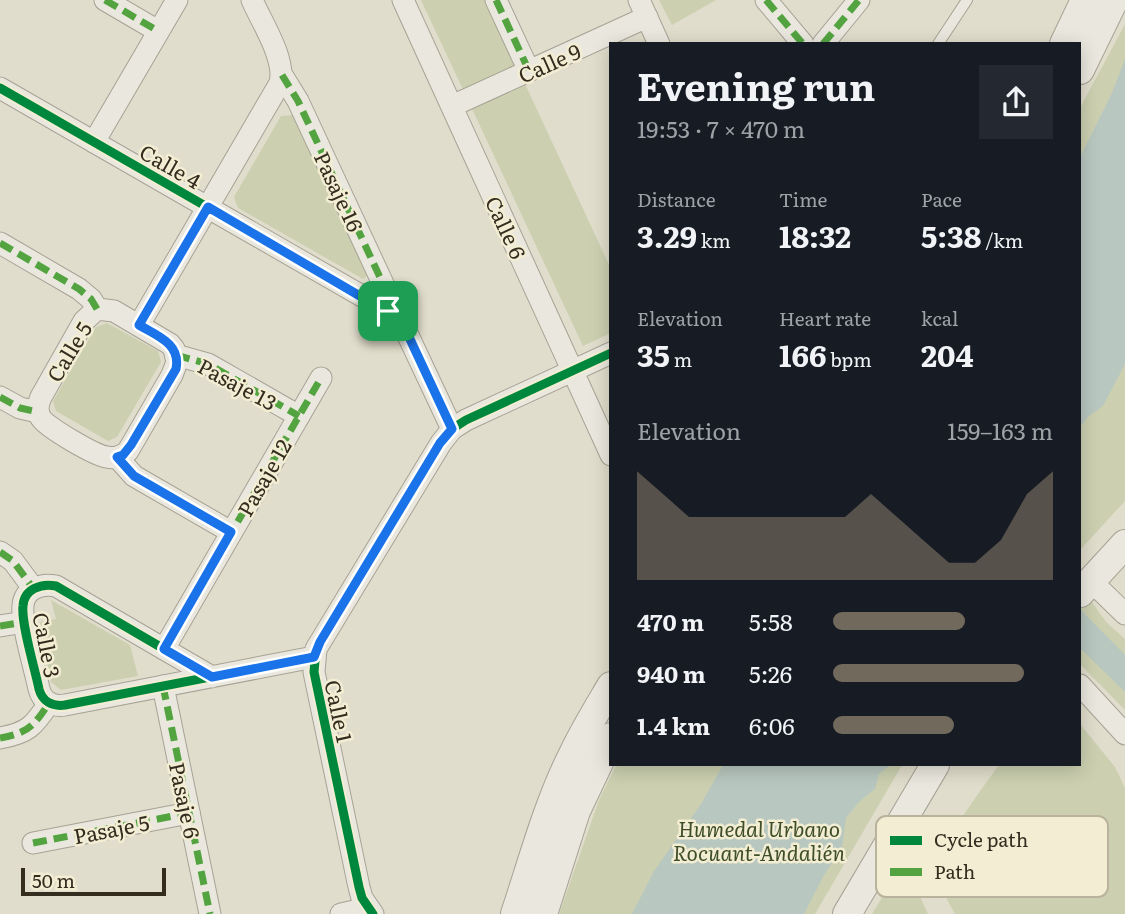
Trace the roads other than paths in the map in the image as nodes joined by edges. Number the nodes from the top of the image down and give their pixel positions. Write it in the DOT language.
graph roads {
  1 [pos="105,0"];
  2 [pos="177,0"];
  3 [pos="252,0"];
  4 [pos="403,0"];
  5 [pos="495,0"];
  6 [pos="766,0"];
  7 [pos="859,0"];
  8 [pos="967,0"];
  9 [pos="1085,0"];
  10 [pos="1114,0"];
  11 [pos="643,9"];
  12 [pos="158,31"];
  13 [pos="658,42"];
  14 [pos="801,42"];
  15 [pos="825,42"];
  16 [pos="939,42"];
  17 [pos="1065,42"];
  18 [pos="1081,68"];
  19 [pos="529,71"];
  20 [pos="282,75"];
  21 [pos="0,88"];
  22 [pos="452,106"];
  23 [pos="94,142"];
  24 [pos="208,207"];
  25 [pos="0,243"];
  26 [pos="97,309"];
  27 [pos="388,311"];
  28 [pos="139,325"];
  29 [pos="609,354"];
  30 [pos="176,355"];
  31 [pos="572,371"];
  32 [pos="320,378"];
  33 [pos="0,397"];
  34 [pos="38,412"];
  35 [pos="299,416"];
  36 [pos="452,429"];
  37 [pos="609,451"];
  38 [pos="117,457"];
  39 [pos="231,532"];
  40 [pos="1125,544"];
  41 [pos="0,552"];
  42 [pos="33,588"];
  43 [pos="1085,588"];
  44 [pos="1125,614"];
  45 [pos="25,622"];
  46 [pos="0,626"];
  47 [pos="164,649"];
  48 [pos="314,657"];
  49 [pos="212,677"];
  50 [pos="163,686"];
  51 [pos="1081,686"];
  52 [pos="609,690"];
  53 [pos="49,703"];
  54 [pos="1125,734"];
  55 [pos="0,738"];
  56 [pos="609,741"];
  57 [pos="933,766"];
  58 [pos="189,813"];
  59 [pos="904,816"];
  60 [pos="33,843"];
  61 [pos="876,864"];
  62 [pos="371,911"];
  63 [pos="210,914"];
  64 [pos="341,914"];
  65 [pos="515,914"];
  66 [pos="543,914"];
  67 [pos="847,914"];
  1 -- 12 [label="street"];
  2 -- 12 [label="street"];
  3 -- 20 [label="street"];
  4 -- 22 [label="street, Calle 6"];
  5 -- 19 [label="street"];
  6 -- 14 [label="street"];
  7 -- 15 [label="street"];
  8 -- 16 [label="lane"];
  9 -- 17 [label="street"];
  10 -- 18 [label="street"];
  11 -- 13 [label="street, Calle 9"];
  11 -- 19 [label="street, Calle 9"];
  12 -- 23 [label="street"];
  19 -- 22 [label="street, Calle 9"];
  20 -- 24 [label="street, Calle 4"];
  20 -- 27 [label="street, Pasaje 16"];
  21 -- 23 [label="street, Calle 4"];
  22 -- 31 [label="street, Calle 6"];
  23 -- 24 [label="street, Calle 4"];
  24 -- 27 [label="street, Calle 4"];
  24 -- 28 [label="street, Calle 4"];
  25 -- 26 [label="street"];
  26 -- 28 [label="street, Calle 5"];
  26 -- 34 [label="street, Calle 5"];
  27 -- 36 [label="street, Calle 4"];
  28 -- 30 [label="street, Calle 5"];
  29 -- 31 [label="street, Calle 1"];
  30 -- 35 [label="street, Pasaje 13"];
  30 -- 38 [label="street"];
  31 -- 36 [label="street, Calle 1"];
  31 -- 37 [label="street, Calle 6"];
  32 -- 35 [label="street, Pasaje 12"];
  33 -- 34 [label="street"];
  34 -- 38 [label="street"];
  35 -- 39 [label="street, Pasaje 12"];
  36 -- 48 [label="street, Calle 1"];
  38 -- 39 [label="street"];
  39 -- 47 [label="street, Pasaje 12"];
  40 -- 43 [label="street"];
  41 -- 42 [label="street"];
  42 -- 45 [label="street, Calle 3"];
  42 -- 47 [label="street, Calle 3"];
  43 -- 44 [label="street"];
  45 -- 46 [label="street"];
  45 -- 53 [label="street, Calle 3"];
  47 -- 49 [label="street, Calle 3"];
  48 -- 49 [label="street, Calle 3"];
  48 -- 62 [label="street, Calle 1"];
  49 -- 50 [label="street, Calle 3"];
  50 -- 53 [label="street, Calle 3"];
  50 -- 58 [label="street, Pasaje 6"];
  51 -- 54 [label="street"];
  52 -- 65 [label="street"];
  53 -- 55 [label="street"];
  56 -- 66 [label="street"];
  57 -- 59 [label="street"];
  58 -- 60 [label="street, Pasaje 5"];
  58 -- 63 [label="street, Pasaje 6"];
  61 -- 67 [label="street"];
  62 -- 64 [label="street"];
}
